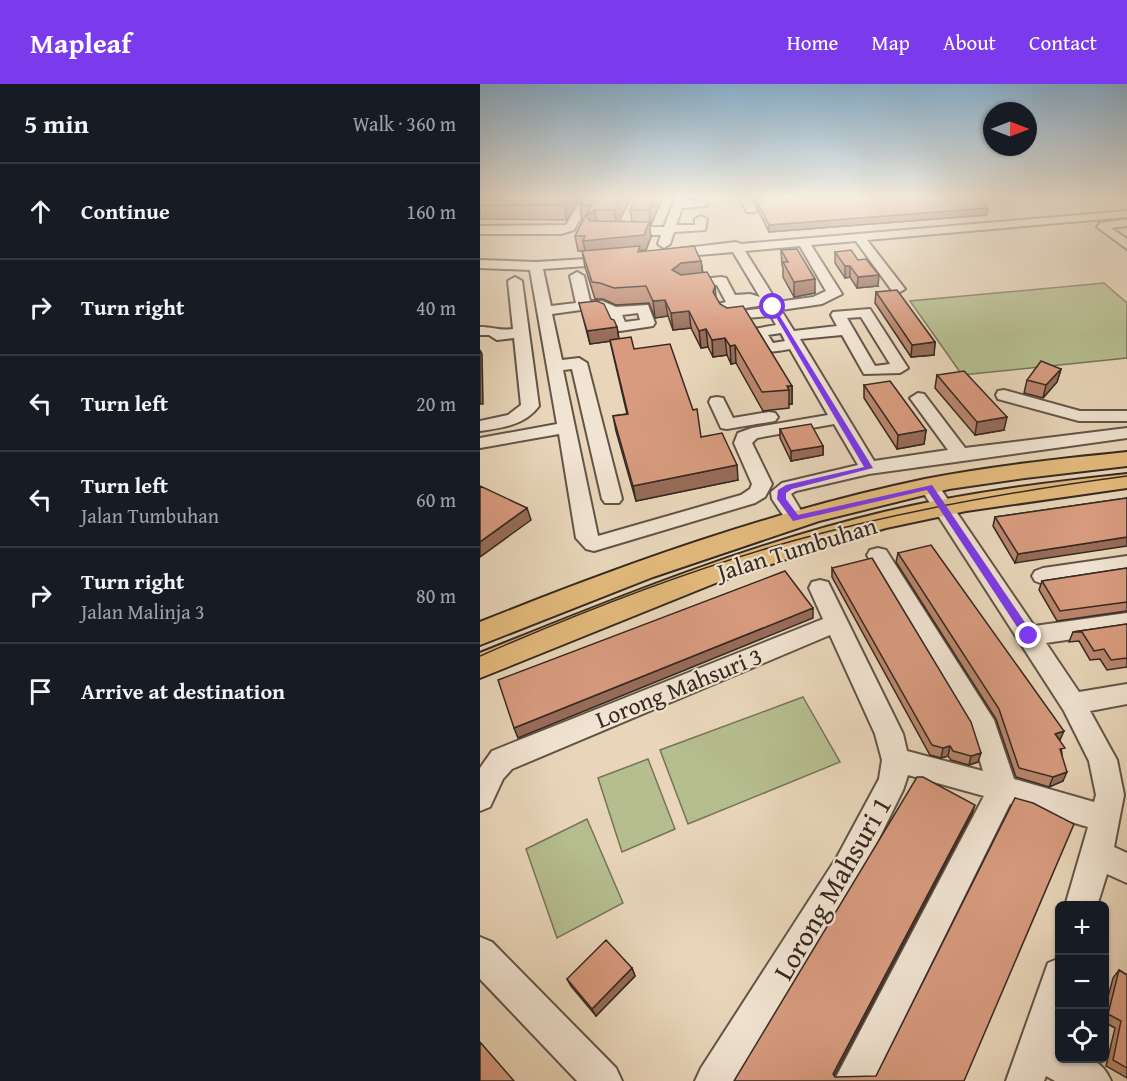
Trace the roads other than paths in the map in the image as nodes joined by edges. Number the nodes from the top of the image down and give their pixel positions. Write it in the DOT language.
graph roads {
  1 [pos="662,243"];
  2 [pos="783,243"];
  3 [pos="805,243"];
  4 [pos="863,243"];
  5 [pos="736,246"];
  6 [pos="626,258"];
  7 [pos="480,264"];
  8 [pos="536,266"];
  9 [pos="577,276"];
  10 [pos="514,281"];
  11 [pos="682,285"];
  12 [pos="898,289"];
  13 [pos="771,303"];
  14 [pos="584,306"];
  15 [pos="544,311"];
  16 [pos="614,312"];
  17 [pos="846,330"];
  18 [pos="480,331"];
  19 [pos="497,336"];
  20 [pos="790,336"];
  21 [pos="522,339"];
  22 [pos="549,341"];
  23 [pos="480,346"];
  24 [pos="554,366"];
  25 [pos="1004,395"];
  26 [pos="918,398"];
  27 [pos="717,402"];
  28 [pos="836,413"];
  29 [pos="1127,416"];
  30 [pos="480,426"];
  31 [pos="565,428"];
  32 [pos="1127,433"];
  33 [pos="480,443"];
  34 [pos="960,454"];
  35 [pos="1127,459"];
  36 [pos="868,468"];
  37 [pos="1127,481"];
  38 [pos="942,492"];
  39 [pos="612,499"];
  40 [pos="804,517"];
  41 [pos="852,530"];
  42 [pos="728,542"];
  43 [pos="878,555"];
  44 [pos="765,556"];
  45 [pos="1127,563"];
  46 [pos="1043,576"];
  47 [pos="820,588"];
  48 [pos="1127,622"];
  49 [pos="836,623"];
  50 [pos="480,634"];
  51 [pos="1029,636"];
  52 [pos="480,666"];
  53 [pos="1127,694"];
  54 [pos="1074,704"];
  55 [pos="896,760"];
  56 [pos="1003,789"];
  57 [pos="480,798"];
  58 [pos="1106,820"];
  59 [pos="1097,855"];
  60 [pos="1127,868"];
  61 [pos="1083,901"];
  62 [pos="480,954"];
  63 [pos="1055,988"];
  64 [pos="1031,1065"];
  65 [pos="603,1081"];
  66 [pos="714,1081"];
  67 [pos="853,1081"];
  68 [pos="1092,1081"];
  1 -- 5 [label="street"];
  2 -- 5 [label="street"];
  3 -- 13 [label="street"];
  4 -- 12 [label="street"];
  5 -- 13 [label="street"];
  6 -- 8 [label="street"];
  7 -- 8 [label="street"];
  8 -- 15 [label="street"];
  9 -- 14 [label="street"];
  10 -- 21 [label="street"];
  11 -- 13 [label="street"];
  13 -- 20 [label="street"];
  14 -- 15 [label="street"];
  14 -- 16 [label="street"];
  15 -- 22 [label="street"];
  17 -- 20 [label="street"];
  18 -- 19 [label="street"];
  19 -- 21 [label="street"];
  19 -- 23 [label="street"];
  20 -- 28 [label="street"];
  21 -- 22 [label="street"];
  21 -- 30 [label="street"];
  22 -- 24 [label="street"];
  24 -- 31 [label="street"];
  24 -- 39 [label="street"];
  25 -- 29 [label="street"];
  26 -- 34 [label="street"];
  27 -- 28 [label="street"];
  28 -- 31 [label="street"];
  28 -- 36 [label="street"];
  31 -- 33 [label="street"];
  32 -- 34 [label="street"];
  34 -- 36 [label="street"];
  35 -- 38 [label="main road, Jalan Tumbuhan"];
  36 -- 40 [label="street"];
  37 -- 38 [label="main road, Jalan Tumbuhan"];
  38 -- 40 [label="main road, Jalan Tumbuhan"];
  38 -- 41 [label="main road, Jalan Tumbuhan"];
  38 -- 51 [label="street"];
  40 -- 41 [label="main road"];
  40 -- 42 [label="main road, Jalan Tumbuhan"];
  41 -- 44 [label="main road, Jalan Tumbuhan"];
  42 -- 44 [label="main road"];
  42 -- 50 [label="main road, Jalan Tumbuhan"];
  43 -- 56 [label="street"];
  44 -- 52 [label="main road, Jalan Tumbuhan"];
  45 -- 46 [label="street"];
  47 -- 49 [label="street, Lorong Mahsuri 1"];
  48 -- 51 [label="street"];
  49 -- 55 [label="street, Lorong Mahsuri 1"];
  49 -- 57 [label="street, Lorong Mahsuri 3"];
  51 -- 54 [label="street"];
  53 -- 54 [label="street"];
  54 -- 58 [label="street"];
  55 -- 56 [label="street"];
  55 -- 66 [label="street, Lorong Mahsuri 1"];
  56 -- 58 [label="street"];
  56 -- 67 [label="street"];
  58 -- 59 [label="street"];
  59 -- 60 [label="street"];
  59 -- 61 [label="street"];
  62 -- 65 [label="street"];
  63 -- 64 [label="street"];
  64 -- 68 [label="street"];
}
